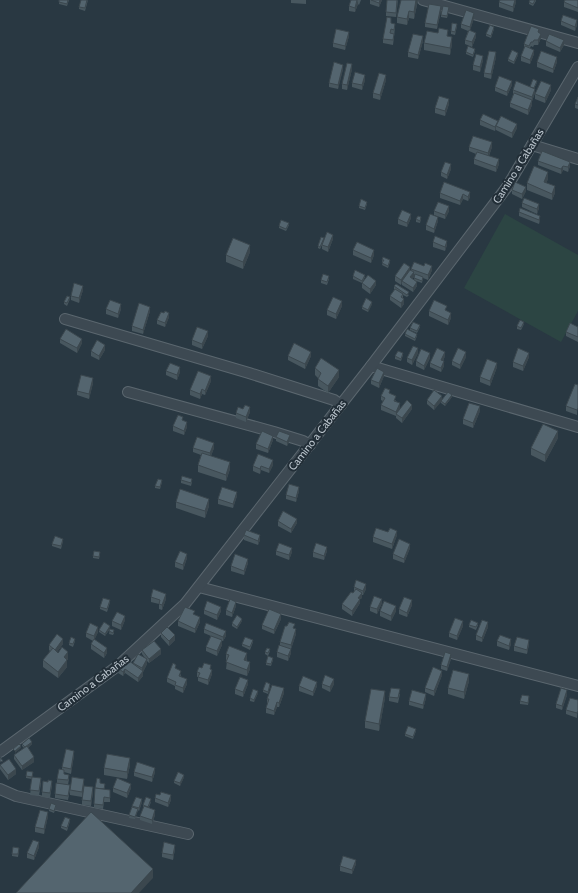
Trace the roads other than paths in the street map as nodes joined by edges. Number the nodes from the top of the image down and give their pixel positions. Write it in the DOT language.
graph roads {
  1 [pos="424,0"];
  2 [pos="578,43"];
  3 [pos="578,67"];
  4 [pos="532,145"];
  5 [pos="578,159"];
  6 [pos="65,319"];
  7 [pos="371,366"];
  8 [pos="128,392"];
  9 [pos="341,405"];
  10 [pos="578,427"];
  11 [pos="310,445"];
  12 [pos="199,587"];
  13 [pos="578,686"];
  14 [pos="0,752"];
  15 [pos="0,789"];
  16 [pos="188,834"];
  1 -- 2 [label="street"];
  3 -- 4 [label="street, Camino a Cabañas"];
  4 -- 5 [label="street"];
  4 -- 7 [label="street, Camino a Cabañas"];
  6 -- 9 [label="street"];
  7 -- 9 [label="street, Camino a Cabañas"];
  7 -- 10 [label="street"];
  8 -- 11 [label="street"];
  9 -- 11 [label="street, Camino a Cabañas"];
  11 -- 12 [label="street, Camino a Cabañas"];
  12 -- 13 [label="street"];
  12 -- 14 [label="street, Camino a Cabañas"];
  15 -- 16 [label="street"];
}
